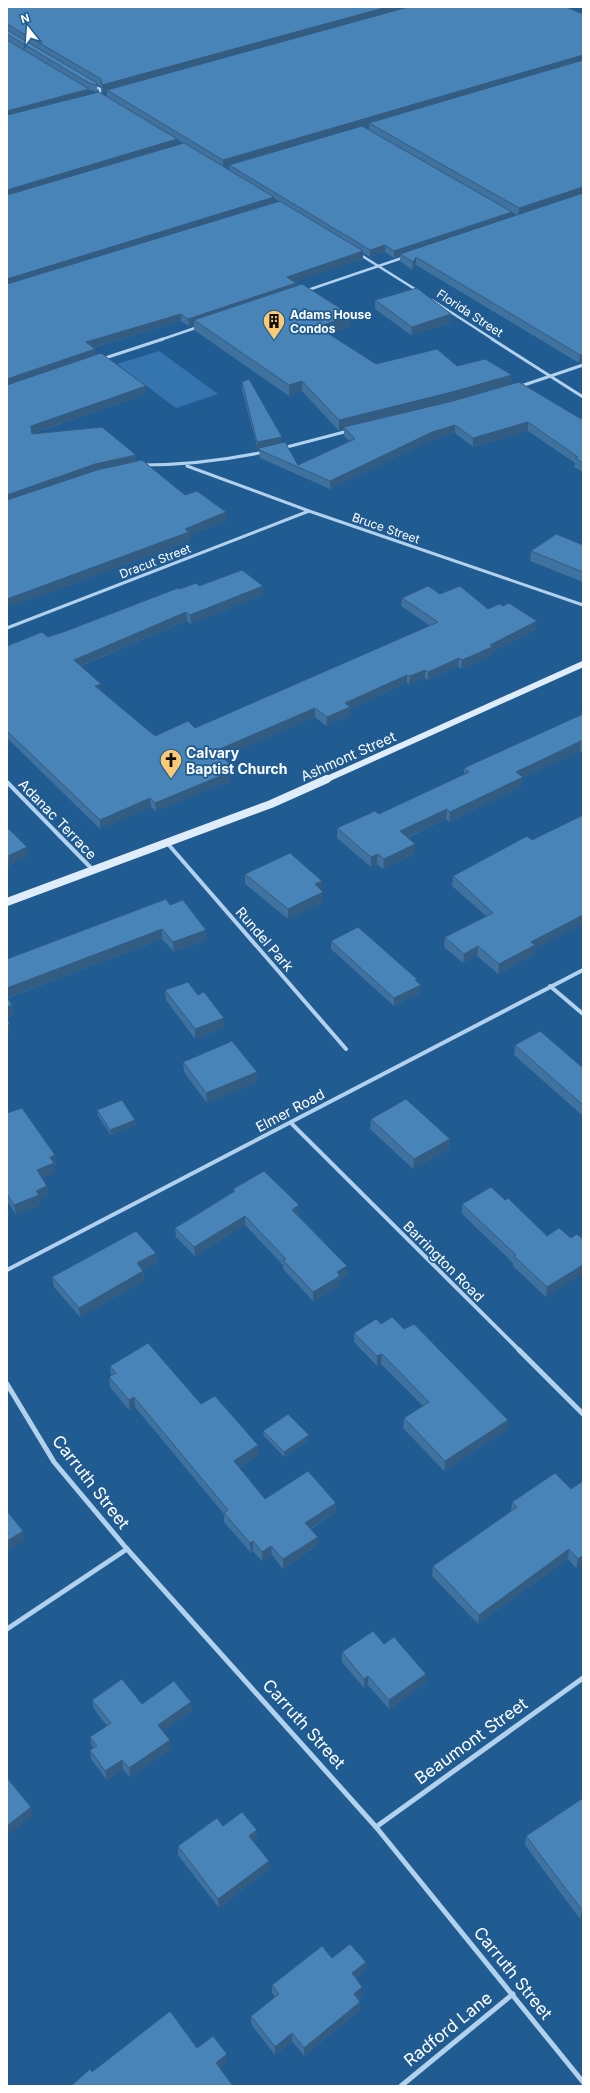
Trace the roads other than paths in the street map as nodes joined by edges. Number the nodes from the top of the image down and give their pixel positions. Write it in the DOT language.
graph roads {
  1 [pos="93,85"];
  2 [pos="94,94"];
  3 [pos="108,94"];
  4 [pos="100,96"];
  5 [pos="93,98"];
  6 [pos="107,100"];
  7 [pos="354,250"];
  8 [pos="409,256"];
  9 [pos="380,266"];
  10 [pos="299,293"];
  11 [pos="422,293"];
  12 [pos="428,297"];
  13 [pos="204,325"];
  14 [pos="95,361"];
  15 [pos="583,365"];
  16 [pos="552,377"];
  17 [pos="515,388"];
  18 [pos="583,397"];
  19 [pos="353,430"];
  20 [pos="279,448"];
  21 [pos="271,450"];
  22 [pos="184,465"];
  23 [pos="136,466"];
  24 [pos="309,511"];
  25 [pos="583,605"];
  26 [pos="7,628"];
  27 [pos="583,664"];
  28 [pos="7,782"];
  29 [pos="168,844"];
  30 [pos="94,871"];
  31 [pos="7,902"];
  32 [pos="583,970"];
  33 [pos="550,986"];
  34 [pos="583,1014"];
  35 [pos="346,1049"];
  36 [pos="290,1122"];
  37 [pos="7,1270"];
  38 [pos="7,1384"];
  39 [pos="583,1414"];
  40 [pos="127,1549"];
  41 [pos="7,1629"];
  42 [pos="583,1678"];
  43 [pos="376,1827"];
  44 [pos="513,1994"];
  45 [pos="583,2082"];
  46 [pos="401,2086"];
  1 -- 4 [label="street"];
  2 -- 4 [label="street"];
  3 -- 4 [label="street"];
  4 -- 5 [label="street"];
  4 -- 6 [label="street"];
  7 -- 9 [label="street, Florida Street"];
  8 -- 9 [label="street"];
  9 -- 10 [label="street"];
  9 -- 11 [label="street, Florida Street"];
  12 -- 16 [label="street, Florida Street"];
  13 -- 14 [label="street"];
  15 -- 16 [label="street"];
  16 -- 17 [label="street"];
  16 -- 18 [label="street, Florida Street"];
  19 -- 20 [label="street"];
  21 -- 22 [label="street"];
  22 -- 23 [label="street"];
  22 -- 24 [label="street, Bruce Street"];
  24 -- 25 [label="street, Bruce Street"];
  24 -- 26 [label="street, Dracut Street"];
  27 -- 29 [label="main road, Ashmont Street"];
  28 -- 30 [label="street, Adanac Terrace"];
  29 -- 30 [label="main road, Ashmont Street"];
  29 -- 35 [label="street, Rundel Park"];
  30 -- 31 [label="main road, Ashmont Street"];
  32 -- 33 [label="street, Elmer Road"];
  33 -- 34 [label="street"];
  33 -- 36 [label="street, Elmer Road"];
  36 -- 37 [label="street, Elmer Road"];
  36 -- 39 [label="street, Barrington Road"];
  38 -- 40 [label="street, Carruth Street"];
  40 -- 41 [label="street"];
  40 -- 43 [label="street, Carruth Street"];
  42 -- 43 [label="street, Beaumont Street"];
  43 -- 44 [label="street, Carruth Street"];
  44 -- 45 [label="street, Carruth Street"];
  44 -- 46 [label="street, Radford Lane"];
}
